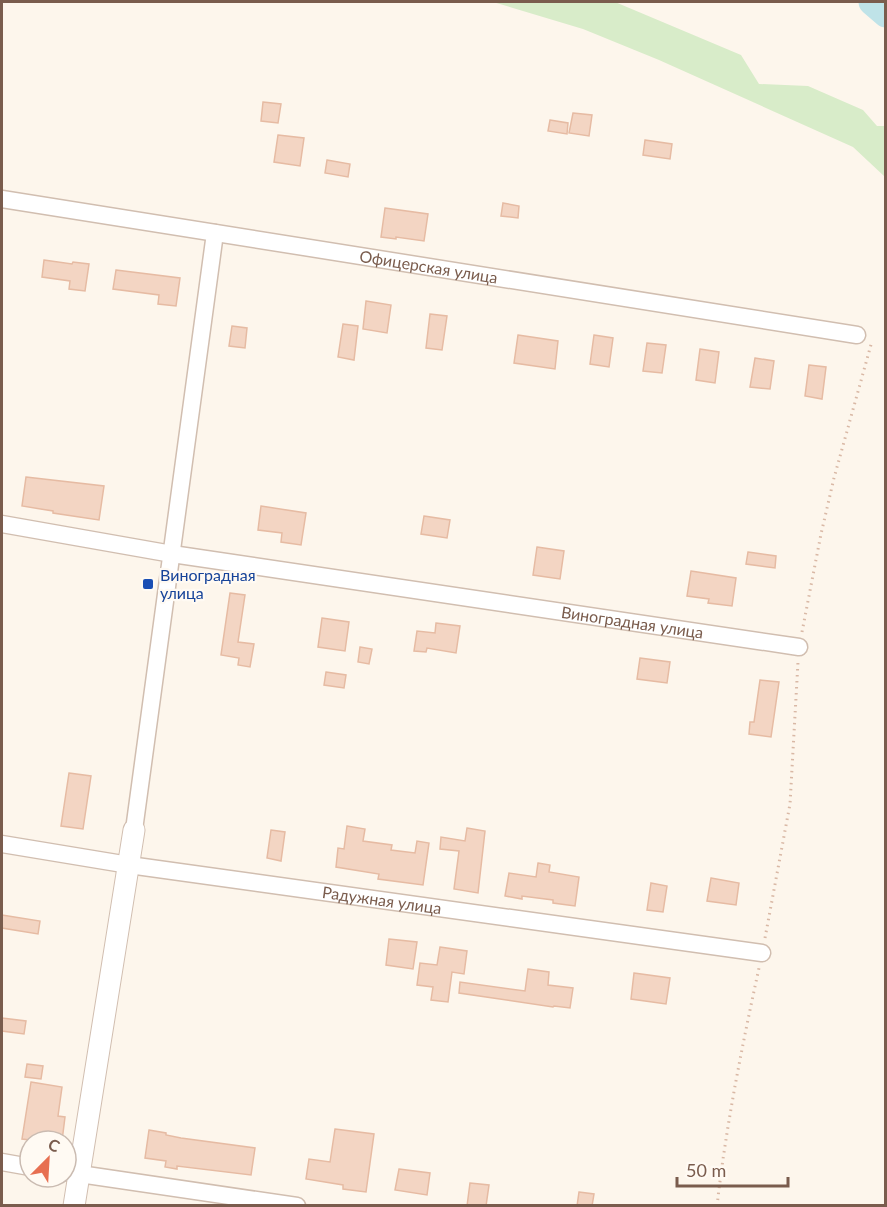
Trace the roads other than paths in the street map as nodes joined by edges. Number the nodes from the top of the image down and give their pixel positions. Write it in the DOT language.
graph roads {
  1 [pos="2,199"];
  2 [pos="215,233"];
  3 [pos="857,335"];
  4 [pos="2,524"];
  5 [pos="172,554"];
  6 [pos="799,647"];
  7 [pos="134,830"];
  8 [pos="2,844"];
  9 [pos="129,865"];
  10 [pos="762,953"];
  11 [pos="78,1141"];
  12 [pos="2,1162"];
  13 [pos="18,1165"];
  14 [pos="78,1174"];
  15 [pos="73,1189"];
  16 [pos="74,1206"];
  17 [pos="297,1206"];
  1 -- 2 [label="street, Офицерская улица"];
  2 -- 3 [label="street, Офицерская улица"];
  2 -- 5 [label="street"];
  4 -- 5 [label="street, Виноградная улица"];
  5 -- 6 [label="street, Виноградная улица"];
  5 -- 7 [label="street"];
  7 -- 9 [label="street"];
  8 -- 9 [label="street, Радужная улица"];
  9 -- 10 [label="street, Радужная улица"];
  9 -- 11 [label="street"];
  12 -- 13 [label="street"];
  14 -- 17 [label="street"];
  15 -- 16 [label="street"];
}
